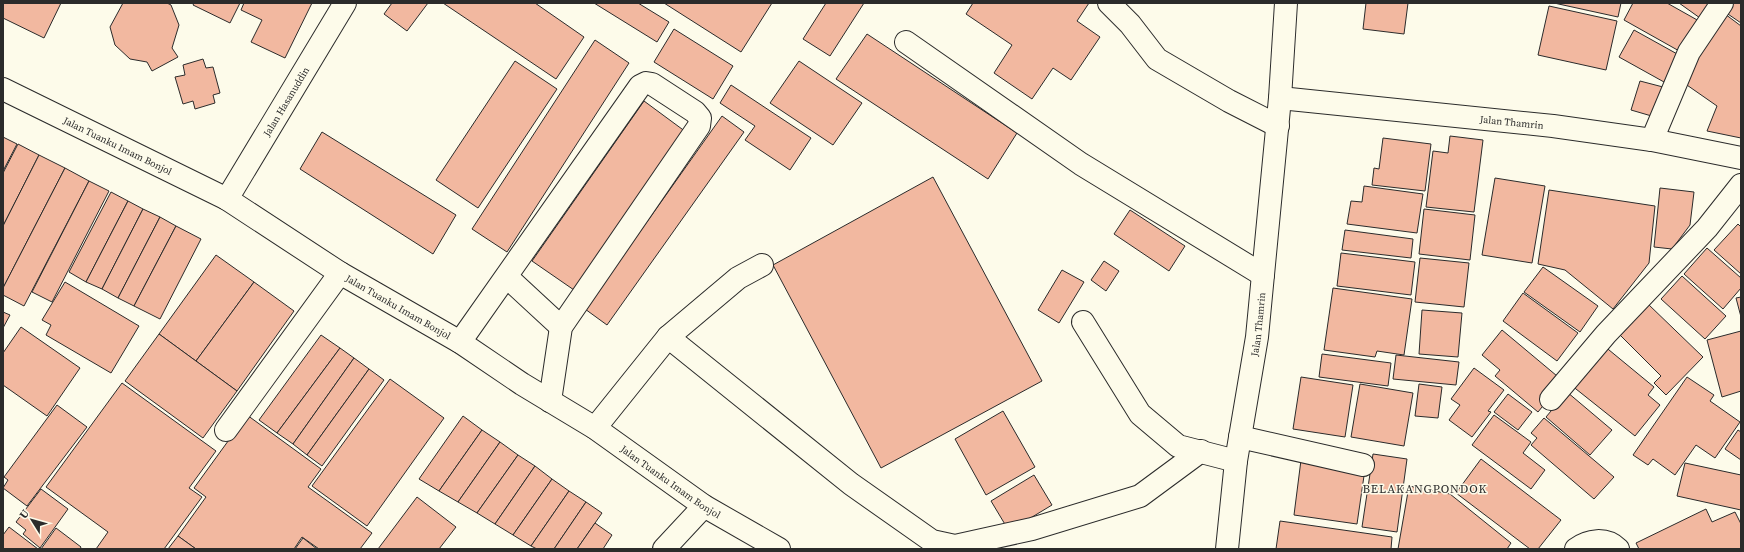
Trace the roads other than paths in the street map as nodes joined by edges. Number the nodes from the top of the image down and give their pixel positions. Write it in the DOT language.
graph roads {
  1 [pos="345,3"];
  2 [pos="1109,3"];
  3 [pos="1286,3"];
  4 [pos="1722,3"];
  5 [pos="906,42"];
  6 [pos="3,88"];
  7 [pos="1280,98"];
  8 [pos="1278,126"];
  9 [pos="1652,140"];
  10 [pos="1741,158"];
  11 [pos="1741,185"];
  12 [pos="227,199"];
  13 [pos="762,265"];
  14 [pos="340,273"];
  15 [pos="1263,275"];
  16 [pos="507,277"];
  17 [pos="1083,322"];
  18 [pos="561,327"];
  19 [pos="668,337"];
  20 [pos="460,342"];
  21 [pos="1551,399"];
  22 [pos="550,401"];
  23 [pos="595,428"];
  24 [pos="226,430"];
  25 [pos="1240,437"];
  26 [pos="1201,451"];
  27 [pos="1236,461"];
  28 [pos="1363,465"];
  29 [pos="704,506"];
  30 [pos="664,549"];
  31 [pos="780,549"];
  32 [pos="1227,549"];
  33 [pos="1576,549"];
  34 [pos="1618,549"];
  1 -- 12 [label="main road, Jalan Hasanuddin"];
  2 -- 8 [label="main road"];
  3 -- 7 [label="main road, Jalan Thamrin"];
  4 -- 9 [label="main road"];
  5 -- 15 [label="main road"];
  6 -- 12 [label="main road, Jalan Tuanku Imam Bonjol"];
  7 -- 8 [label="main road, Jalan Thamrin"];
  7 -- 9 [label="main road, Jalan Thamrin"];
  8 -- 15 [label="main road, Jalan Thamrin"];
  9 -- 10 [label="main road, Jalan Thamrin"];
  11 -- 21 [label="main road"];
  12 -- 14 [label="main road, Jalan Tuanku Imam Bonjol"];
  13 -- 19 [label="main road"];
  14 -- 20 [label="main road, Jalan Tuanku Imam Bonjol"];
  14 -- 24 [label="main road"];
  15 -- 25 [label="main road, Jalan Thamrin"];
  16 -- 18 [label="main road"];
  16 -- 18 [label="main road"];
  16 -- 20 [label="main road"];
  17 -- 26 [label="main road"];
  18 -- 22 [label="main road"];
  19 -- 23 [label="main road"];
  19 -- 26 [label="main road"];
  20 -- 22 [label="main road, Jalan Tuanku Imam Bonjol"];
  22 -- 23 [label="main road, Jalan Tuanku Imam Bonjol"];
  23 -- 29 [label="main road, Jalan Tuanku Imam Bonjol"];
  25 -- 27 [label="main road, Jalan Thamrin"];
  25 -- 28 [label="main road"];
  26 -- 27 [label="main road"];
  27 -- 32 [label="main road, Jalan Thamrin"];
  29 -- 30 [label="main road"];
  29 -- 31 [label="main road, Jalan Tuanku Imam Bonjol"];
  33 -- 34 [label="main road"];
}
